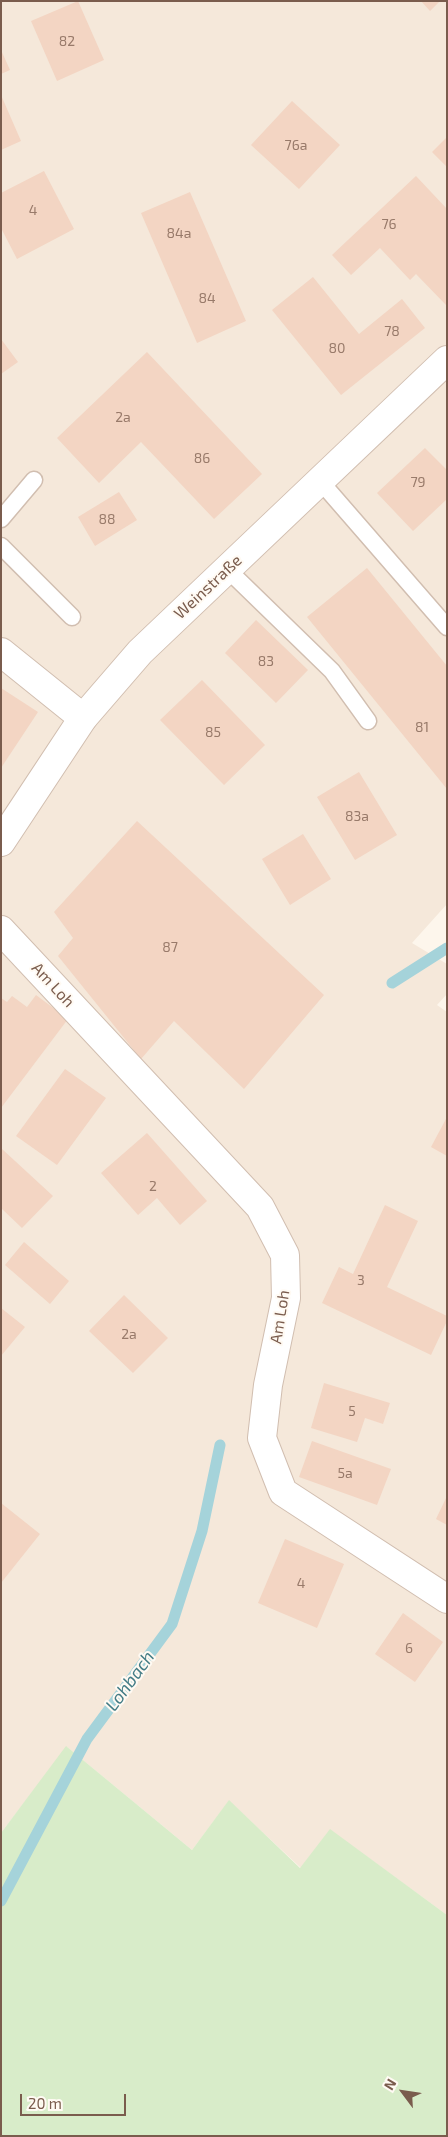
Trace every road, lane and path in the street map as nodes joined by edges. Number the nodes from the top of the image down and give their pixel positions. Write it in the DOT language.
graph roads {
  1 [pos="447,360"];
  2 [pos="34,480"];
  3 [pos="321,482"];
  4 [pos="1,519"];
  5 [pos="1,546"];
  6 [pos="227,569"];
  7 [pos="72,617"];
  8 [pos="447,627"];
  9 [pos="1,652"];
  10 [pos="83,718"];
  11 [pos="368,721"];
  12 [pos="1,842"];
  13 [pos="1,930"];
  14 [pos="447,1599"];
  1 -- 3 [label="street, Weinstraße"];
  2 -- 4 [label="lane"];
  3 -- 6 [label="street, Weinstraße"];
  3 -- 8 [label="lane"];
  5 -- 7 [label="lane"];
  6 -- 10 [label="street, Weinstraße"];
  6 -- 11 [label="lane"];
  9 -- 10 [label="street"];
  10 -- 12 [label="street, Weinstraße"];
  13 -- 14 [label="street, Am Loh"];
}
